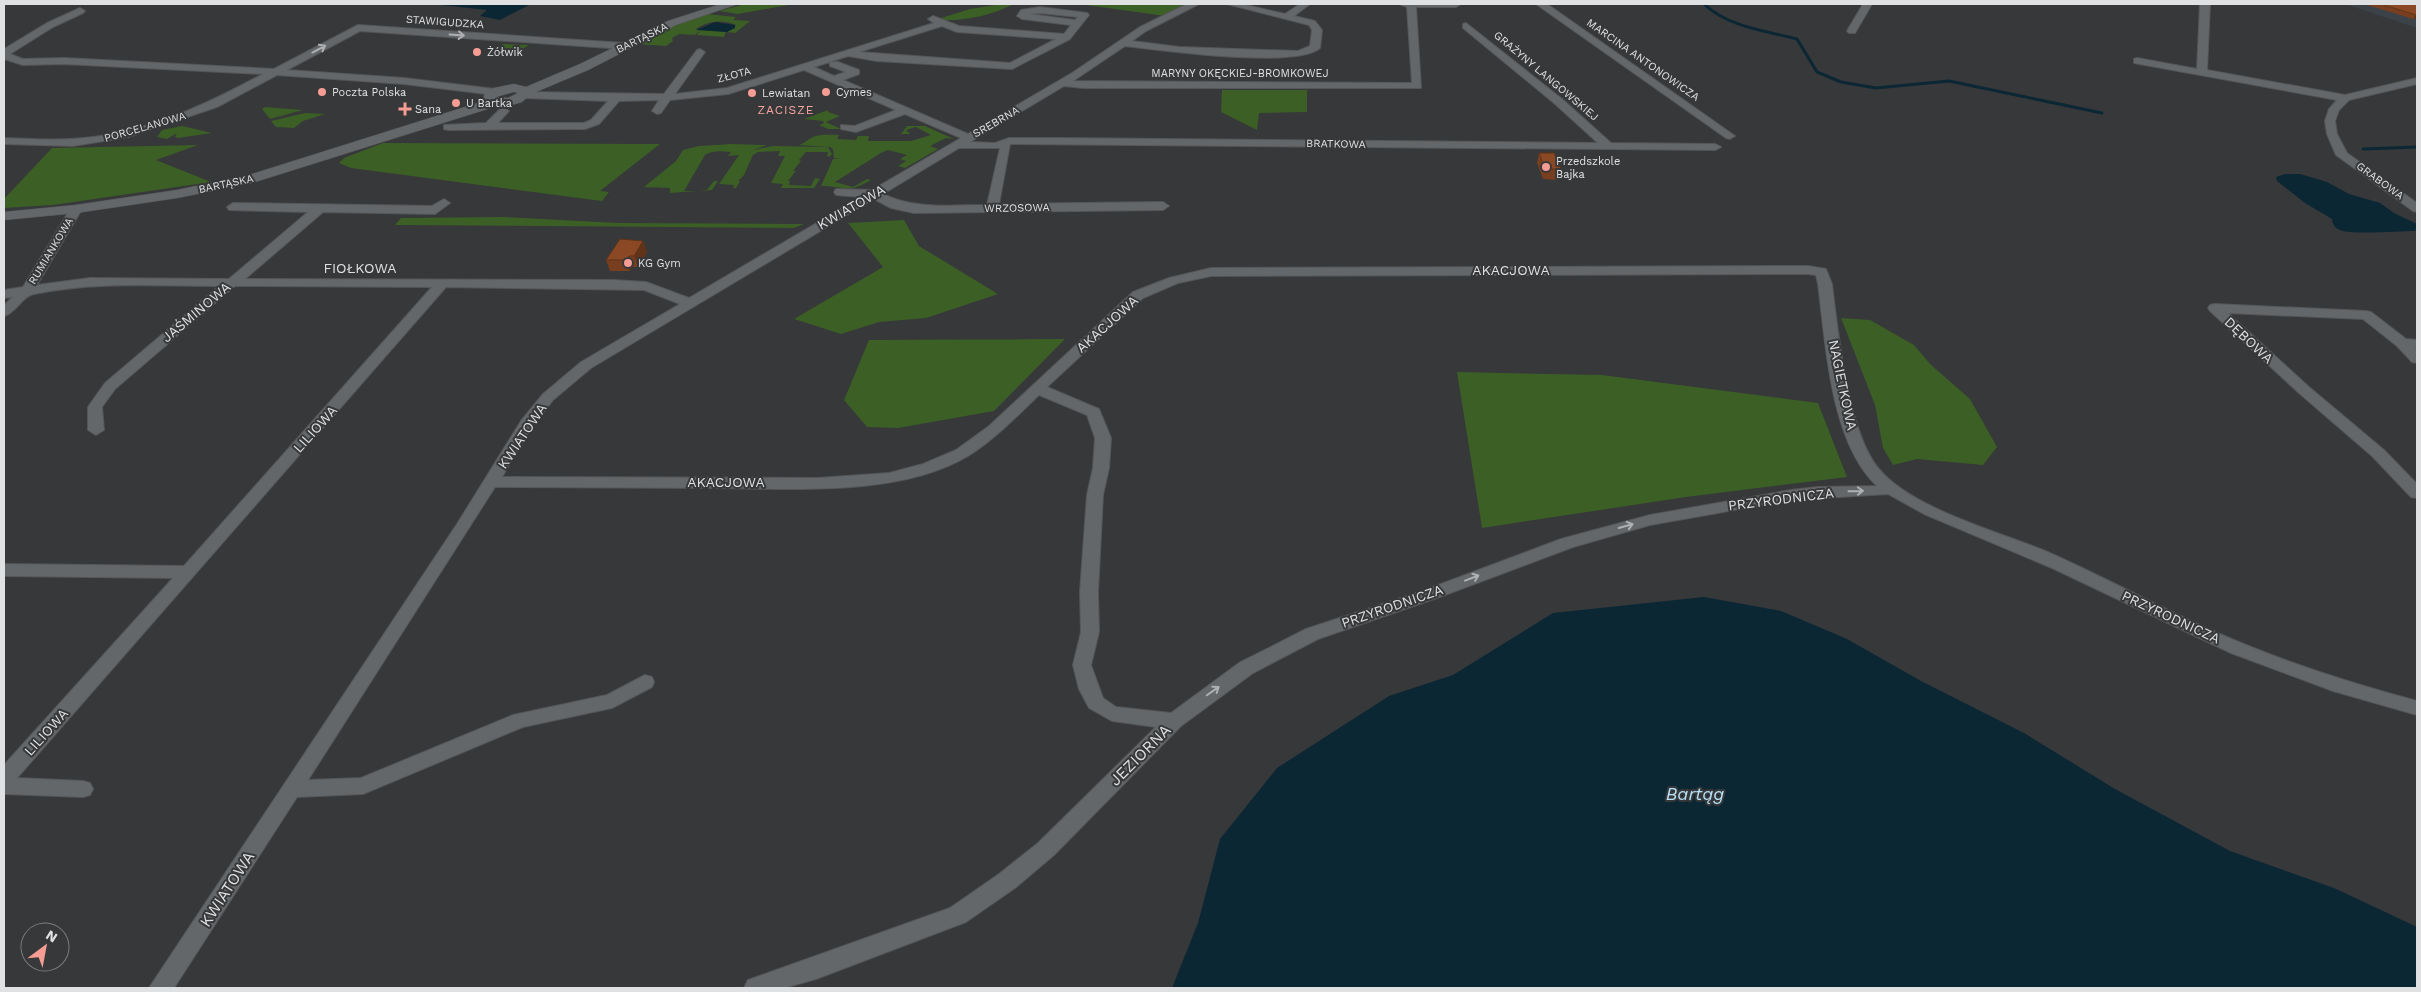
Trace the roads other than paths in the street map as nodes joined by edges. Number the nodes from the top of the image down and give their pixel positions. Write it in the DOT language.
graph roads {
  1 [pos="732,4"];
  2 [pos="1194,4"];
  3 [pos="1232,4"];
  4 [pos="1306,4"];
  5 [pos="1407,4"];
  6 [pos="1456,4"];
  7 [pos="1541,4"];
  8 [pos="1867,4"];
  9 [pos="2206,4"];
  10 [pos="80,11"];
  11 [pos="929,17"];
  12 [pos="1286,17"];
  13 [pos="942,23"];
  14 [pos="1078,23"];
  15 [pos="1466,26"];
  16 [pos="1852,31"];
  17 [pos="1062,40"];
  18 [pos="1124,43"];
  19 [pos="624,46"];
  20 [pos="700,52"];
  21 [pos="4,53"];
  22 [pos="849,53"];
  23 [pos="2137,61"];
  24 [pos="834,64"];
  25 [pos="805,67"];
  26 [pos="276,72"];
  27 [pos="2202,72"];
  28 [pos="833,80"];
  29 [pos="2417,82"];
  30 [pos="1064,83"];
  31 [pos="521,92"];
  32 [pos="711,94"];
  33 [pos="618,96"];
  34 [pos="667,97"];
  35 [pos="2345,98"];
  36 [pos="728,100"];
  37 [pos="496,101"];
  38 [pos="657,111"];
  39 [pos="904,111"];
  40 [pos="444,123"];
  41 [pos="489,127"];
  42 [pos="845,127"];
  43 [pos="1730,136"];
  44 [pos="4,141"];
  45 [pos="963,141"];
  46 [pos="1608,146"];
  47 [pos="1001,147"];
  48 [pos="1715,147"];
  49 [pos="840,192"];
  50 [pos="874,194"];
  51 [pos="444,203"];
  52 [pos="1163,206"];
  53 [pos="233,207"];
  54 [pos="320,208"];
  55 [pos="992,208"];
  56 [pos="2417,208"];
  57 [pos="76,209"];
  58 [pos="4,216"];
  59 [pos="1821,272"];
  60 [pos="231,283"];
  61 [pos="441,285"];
  62 [pos="27,291"];
  63 [pos="4,294"];
  64 [pos="690,303"];
  65 [pos="4,312"];
  66 [pos="2402,343"];
  67 [pos="2417,344"];
  68 [pos="2417,359"];
  69 [pos="1038,389"];
  70 [pos="96,430"];
  71 [pos="491,482"];
  72 [pos="1889,488"];
  73 [pos="2417,493"];
  74 [pos="4,570"];
  75 [pos="188,572"];
  76 [pos="645,682"];
  77 [pos="2417,708"];
  78 [pos="1174,721"];
  79 [pos="4,779"];
  80 [pos="4,786"];
  81 [pos="83,789"];
  82 [pos="291,789"];
  83 [pos="161,988"];
  84 [pos="756,988"];
  1 -- 19 [label="street, BARTĄSKA"];
  2 -- 18 [label="street, SREBRNA"];
  3 -- 12 [label="street"];
  4 -- 12 [label="street"];
  5 -- 6 [label="street"];
  5 -- 30 [label="street, MARYNY OKĘCKIEJ-BROMKOWEJ"];
  7 -- 43 [label="street, MARCINA ANTONOWICZA"];
  8 -- 16 [label="street"];
  9 -- 27 [label="street"];
  10 -- 21 [label="street"];
  11 -- 13 [label="street"];
  12 -- 18 [label="street"];
  13 -- 14 [label="street"];
  13 -- 22 [label="street, ZŁOTA"];
  14 -- 14 [label="street"];
  15 -- 46 [label="street, GRAŻYNY LANGOWSKIEJ"];
  17 -- 22 [label="street"];
  18 -- 30 [label="street, SREBRNA"];
  26 -- 19 [label="street, STAWIGUDZKA, one-way"];
  19 -- 31 [label="street, BARTĄSKA"];
  20 -- 34 [label="street"];
  21 -- 26 [label="street"];
  22 -- 25 [label="street, ZŁOTA"];
  23 -- 27 [label="street"];
  24 -- 28 [label="street"];
  25 -- 28 [label="street, SREBRNA"];
  25 -- 32 [label="street, ZŁOTA"];
  26 -- 37 [label="street"];
  26 -- 44 [label="street, PORCELANOWA"];
  27 -- 35 [label="street"];
  28 -- 39 [label="street, SREBRNA"];
  29 -- 35 [label="street"];
  30 -- 45 [label="street, SREBRNA"];
  31 -- 33 [label="street, ZŁOTA"];
  31 -- 37 [label="street, BARTĄSKA"];
  32 -- 34 [label="street, ZŁOTA"];
  32 -- 36 [label="street"];
  33 -- 34 [label="street, ZŁOTA"];
  33 -- 41 [label="street"];
  34 -- 38 [label="street"];
  35 -- 56 [label="street, GRABOWA"];
  37 -- 40 [label="street, BARTĄSKA"];
  37 -- 41 [label="street"];
  39 -- 42 [label="street"];
  39 -- 45 [label="street, SREBRNA"];
  40 -- 41 [label="street"];
  40 -- 57 [label="street, BARTĄSKA"];
  45 -- 47 [label="street"];
  45 -- 50 [label="street, KWIATOWA"];
  46 -- 47 [label="street"];
  46 -- 48 [label="street"];
  47 -- 55 [label="street"];
  49 -- 50 [label="street"];
  50 -- 55 [label="street, WRZOSOWA"];
  50 -- 64 [label="street, KWIATOWA"];
  51 -- 54 [label="street"];
  52 -- 55 [label="street, WRZOSOWA"];
  53 -- 54 [label="street"];
  54 -- 60 [label="street, JAŚMINOWA"];
  57 -- 58 [label="street, BARTĄSKA"];
  57 -- 62 [label="street, RUMIANKOWA"];
  59 -- 69 [label="street, AKACJOWA"];
  59 -- 72 [label="street, NAGIETKOWA"];
  60 -- 61 [label="street, FIOŁKOWA"];
  60 -- 62 [label="street, FIOŁKOWA"];
  60 -- 70 [label="street, JAŚMINOWA"];
  61 -- 64 [label="street, FIOŁKOWA"];
  61 -- 75 [label="street, LILIOWA"];
  62 -- 63 [label="street, FIOŁKOWA"];
  62 -- 65 [label="street, RUMIANKOWA"];
  64 -- 71 [label="street, KWIATOWA"];
  66 -- 67 [label="street"];
  66 -- 68 [label="street"];
  66 -- 73 [label="street, DĘBOWA"];
  69 -- 71 [label="street, AKACJOWA"];
  69 -- 78 [label="street, JEZIORNA"];
  71 -- 82 [label="street, KWIATOWA"];
  72 -- 77 [label="street, PRZYRODNICZA"];
  78 -- 72 [label="street, PRZYRODNICZA, one-way"];
  74 -- 75 [label="street"];
  75 -- 79 [label="street, LILIOWA"];
  76 -- 82 [label="street"];
  78 -- 84 [label="street, JEZIORNA"];
  80 -- 81 [label="street"];
  82 -- 83 [label="street, KWIATOWA"];
}
